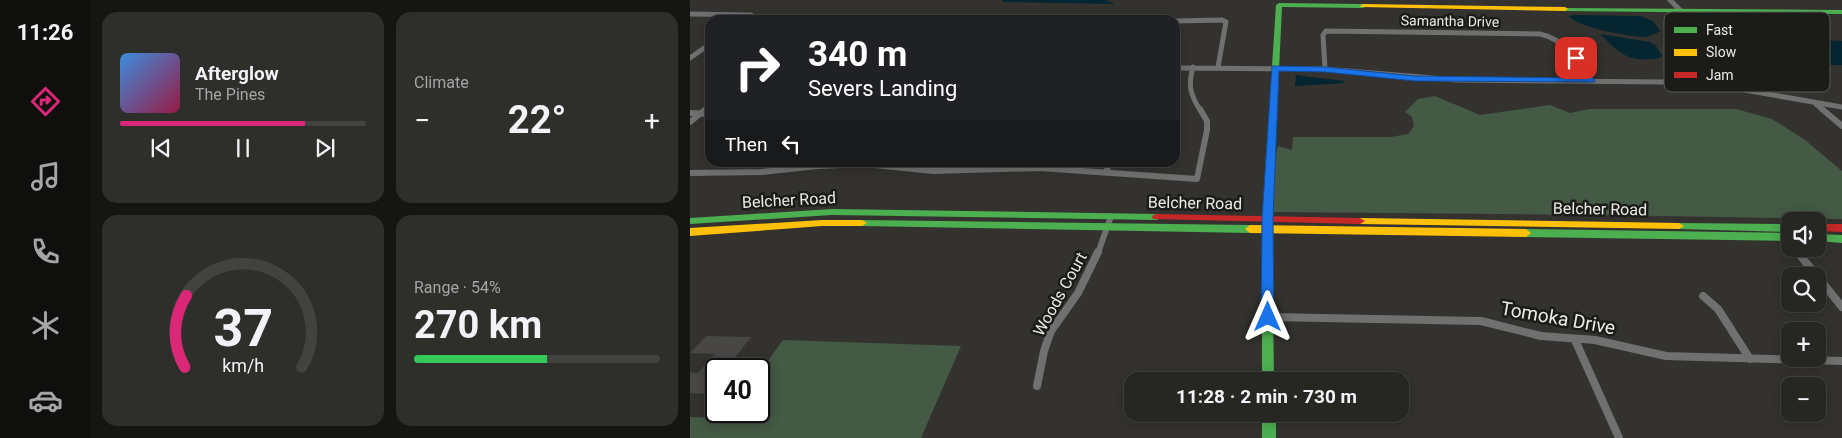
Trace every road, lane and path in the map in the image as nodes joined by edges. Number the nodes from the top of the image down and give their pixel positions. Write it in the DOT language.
graph roads {
  1 [pos="1670,0"];
  2 [pos="1279,2"];
  3 [pos="1680,10"];
  4 [pos="1842,12"];
  5 [pos="690,14"];
  6 [pos="751,15"];
  7 [pos="1180,21"];
  8 [pos="705,48"];
  9 [pos="690,58"];
  10 [pos="1193,67"];
  11 [pos="1218,67"];
  12 [pos="1180,68"];
  13 [pos="1275,68"];
  14 [pos="1325,69"];
  15 [pos="1591,81"];
  16 [pos="1664,83"];
  17 [pos="1755,92"];
  18 [pos="1816,103"];
  19 [pos="1842,107"];
  20 [pos="705,110"];
  21 [pos="690,113"];
  22 [pos="700,114"];
  23 [pos="705,114"];
  24 [pos="690,122"];
  25 [pos="1842,126"];
  26 [pos="820,167"];
  27 [pos="889,167"];
  28 [pos="967,167"];
  29 [pos="1108,167"];
  30 [pos="965,171"];
  31 [pos="1106,172"];
  32 [pos="690,173"];
  33 [pos="1111,216"];
  34 [pos="690,221"];
  35 [pos="1267,224"];
  36 [pos="1107,227"];
  37 [pos="1781,228"];
  38 [pos="1826,228"];
  39 [pos="1842,228"];
  40 [pos="690,232"];
  41 [pos="1781,237"];
  42 [pos="1826,238"];
  43 [pos="1842,238"];
  44 [pos="1801,257"];
  45 [pos="1810,267"];
  46 [pos="1826,287"];
  47 [pos="1703,296"];
  48 [pos="1842,307"];
  49 [pos="1268,317"];
  50 [pos="1575,340"];
  51 [pos="1750,359"];
  52 [pos="1842,361"];
  53 [pos="1268,372"];
  54 [pos="1038,386"];
  55 [pos="1269,422"];
  56 [pos="1269,438"];
  57 [pos="1619,438"];
  1 -- 3 [label="street"];
  2 -- 3 [label="main road"];
  2 -- 13 [label="main road"];
  3 -- 4 [label="main road"];
  5 -- 6 [label="street"];
  7 -- 11 [label="street"];
  8 -- 9 [label="street"];
  10 -- 11 [label="street"];
  10 -- 12 [label="street"];
  10 -- 31 [label="street"];
  11 -- 13 [label="street"];
  13 -- 14 [label="street"];
  13 -- 35 [label="main road"];
  14 -- 15 [label="street"];
  14 -- 15 [label="street, Samantha Drive"];
  15 -- 16 [label="street"];
  17 -- 18 [label="street"];
  18 -- 19 [label="street"];
  18 -- 25 [label="street"];
  20 -- 22 [label="street"];
  21 -- 22 [label="street"];
  22 -- 23 [label="street"];
  22 -- 24 [label="street"];
  26 -- 32 [label="street"];
  27 -- 30 [label="street"];
  28 -- 30 [label="street"];
  29 -- 31 [label="street"];
  30 -- 31 [label="street"];
  33 -- 34 [label="main road, Belcher Road"];
  33 -- 35 [label="main road, Belcher Road"];
  33 -- 36 [label="street, Woods Court"];
  35 -- 36 [label="main road, Belcher Road"];
  35 -- 37 [label="main road, Belcher Road"];
  35 -- 41 [label="main road, Belcher Road"];
  35 -- 49 [label="main road"];
  36 -- 40 [label="main road, Belcher Road"];
  36 -- 54 [label="street, Woods Court"];
  38 -- 39 [label="main road"];
  42 -- 43 [label="main road"];
  44 -- 45 [label="street"];
  46 -- 48 [label="street"];
  47 -- 51 [label="street"];
  49 -- 50 [label="street, Tomoka Drive"];
  49 -- 53 [label="main road"];
  50 -- 51 [label="street, Tomoka Drive"];
  50 -- 57 [label="street"];
  51 -- 52 [label="street, Tomoka Drive"];
  55 -- 56 [label="main road"];
}
